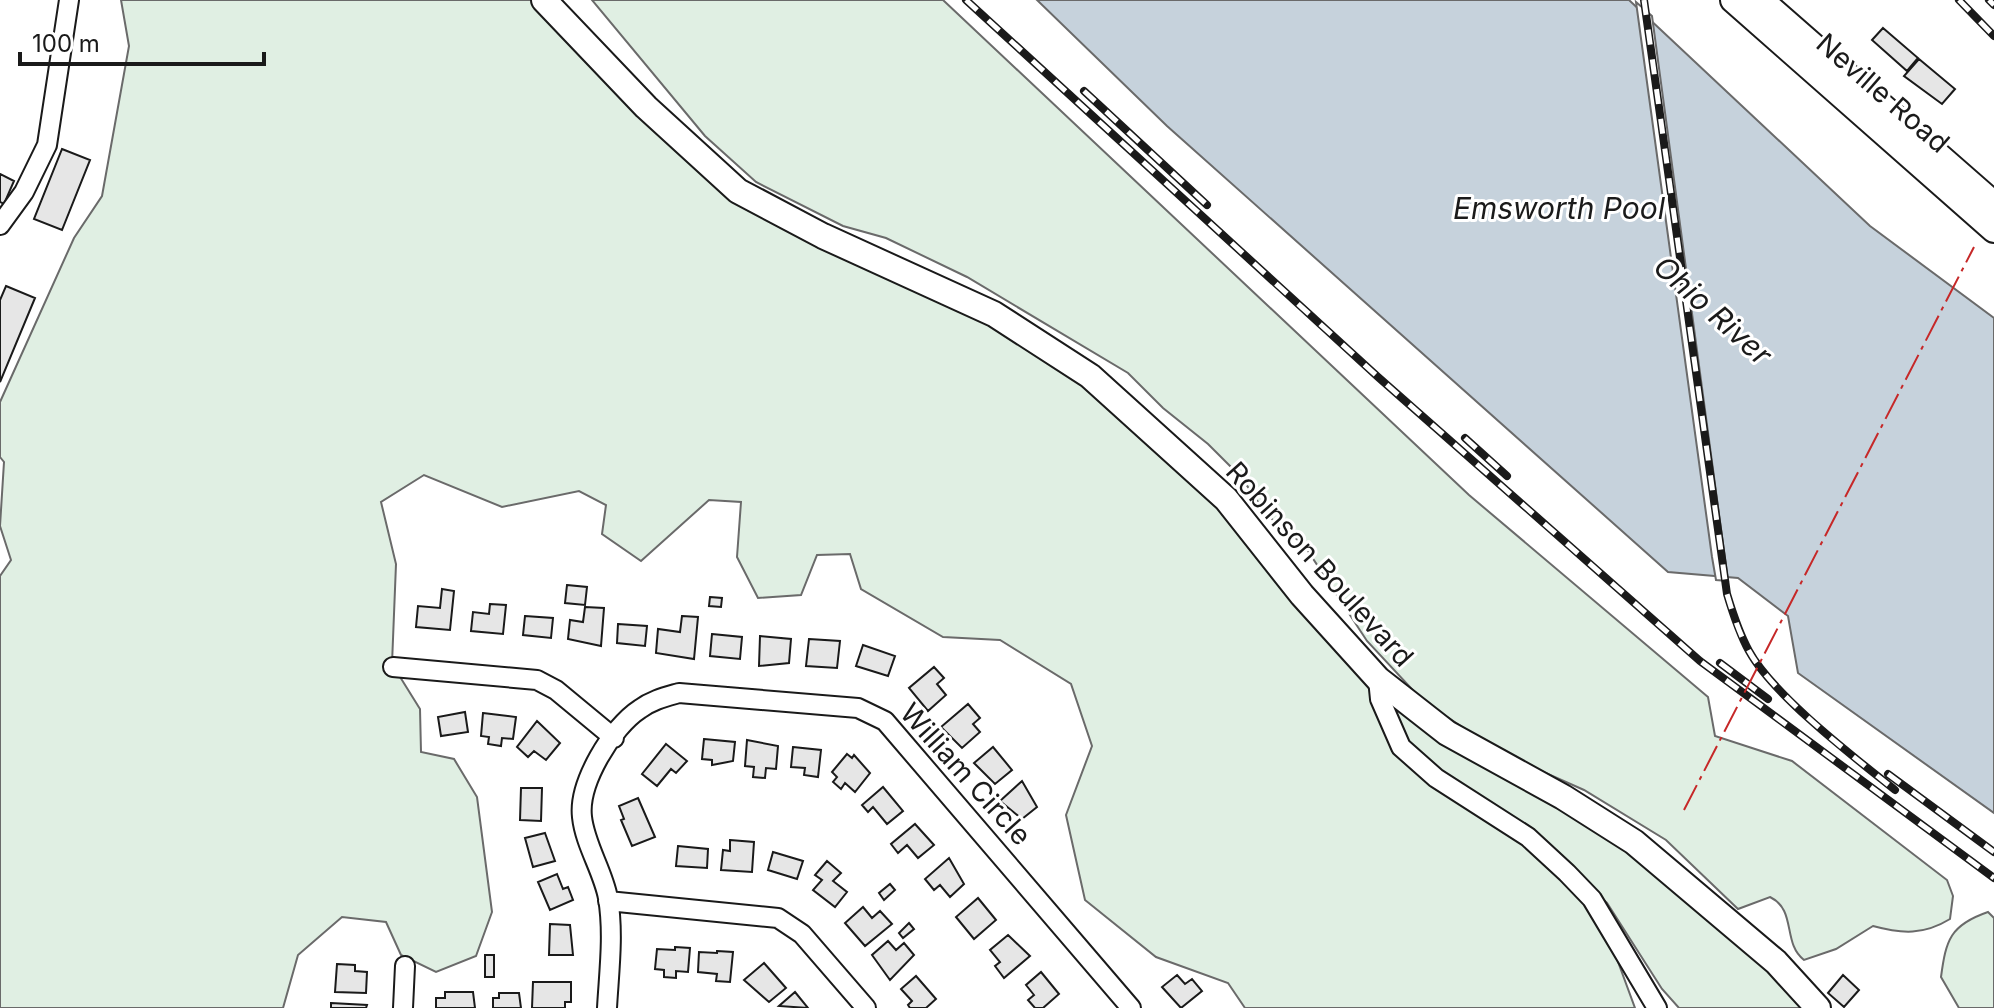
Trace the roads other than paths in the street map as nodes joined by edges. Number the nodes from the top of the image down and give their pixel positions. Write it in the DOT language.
graph roads {
  1 [pos="69,0"];
  2 [pos="544,0"];
  3 [pos="1733,0"];
  4 [pos="1761,0"];
  5 [pos="1990,198"];
  6 [pos="0,225"];
  7 [pos="1994,230"];
  8 [pos="393,667"];
  9 [pos="1378,679"];
  10 [pos="614,738"];
  11 [pos="608,901"];
  12 [pos="405,966"];
  13 [pos="403,1008"];
  14 [pos="607,1008"];
  15 [pos="866,1008"];
  16 [pos="1131,1008"];
  17 [pos="1657,1008"];
  18 [pos="1818,1008"];
  1 -- 6 [label="street"];
  2 -- 9 [label="main road, Robinson Boulevard"];
  3 -- 7 [label="main road, Neville Road"];
  4 -- 5 [label="main road, Neville Road"];
  8 -- 10 [label="street"];
  9 -- 17 [label="street"];
  9 -- 18 [label="main road, Robinson Boulevard"];
  10 -- 11 [label="street, William Circle"];
  10 -- 16 [label="street, William Circle"];
  11 -- 14 [label="street, William Circle"];
  11 -- 15 [label="street"];
  12 -- 13 [label="street"];
}
